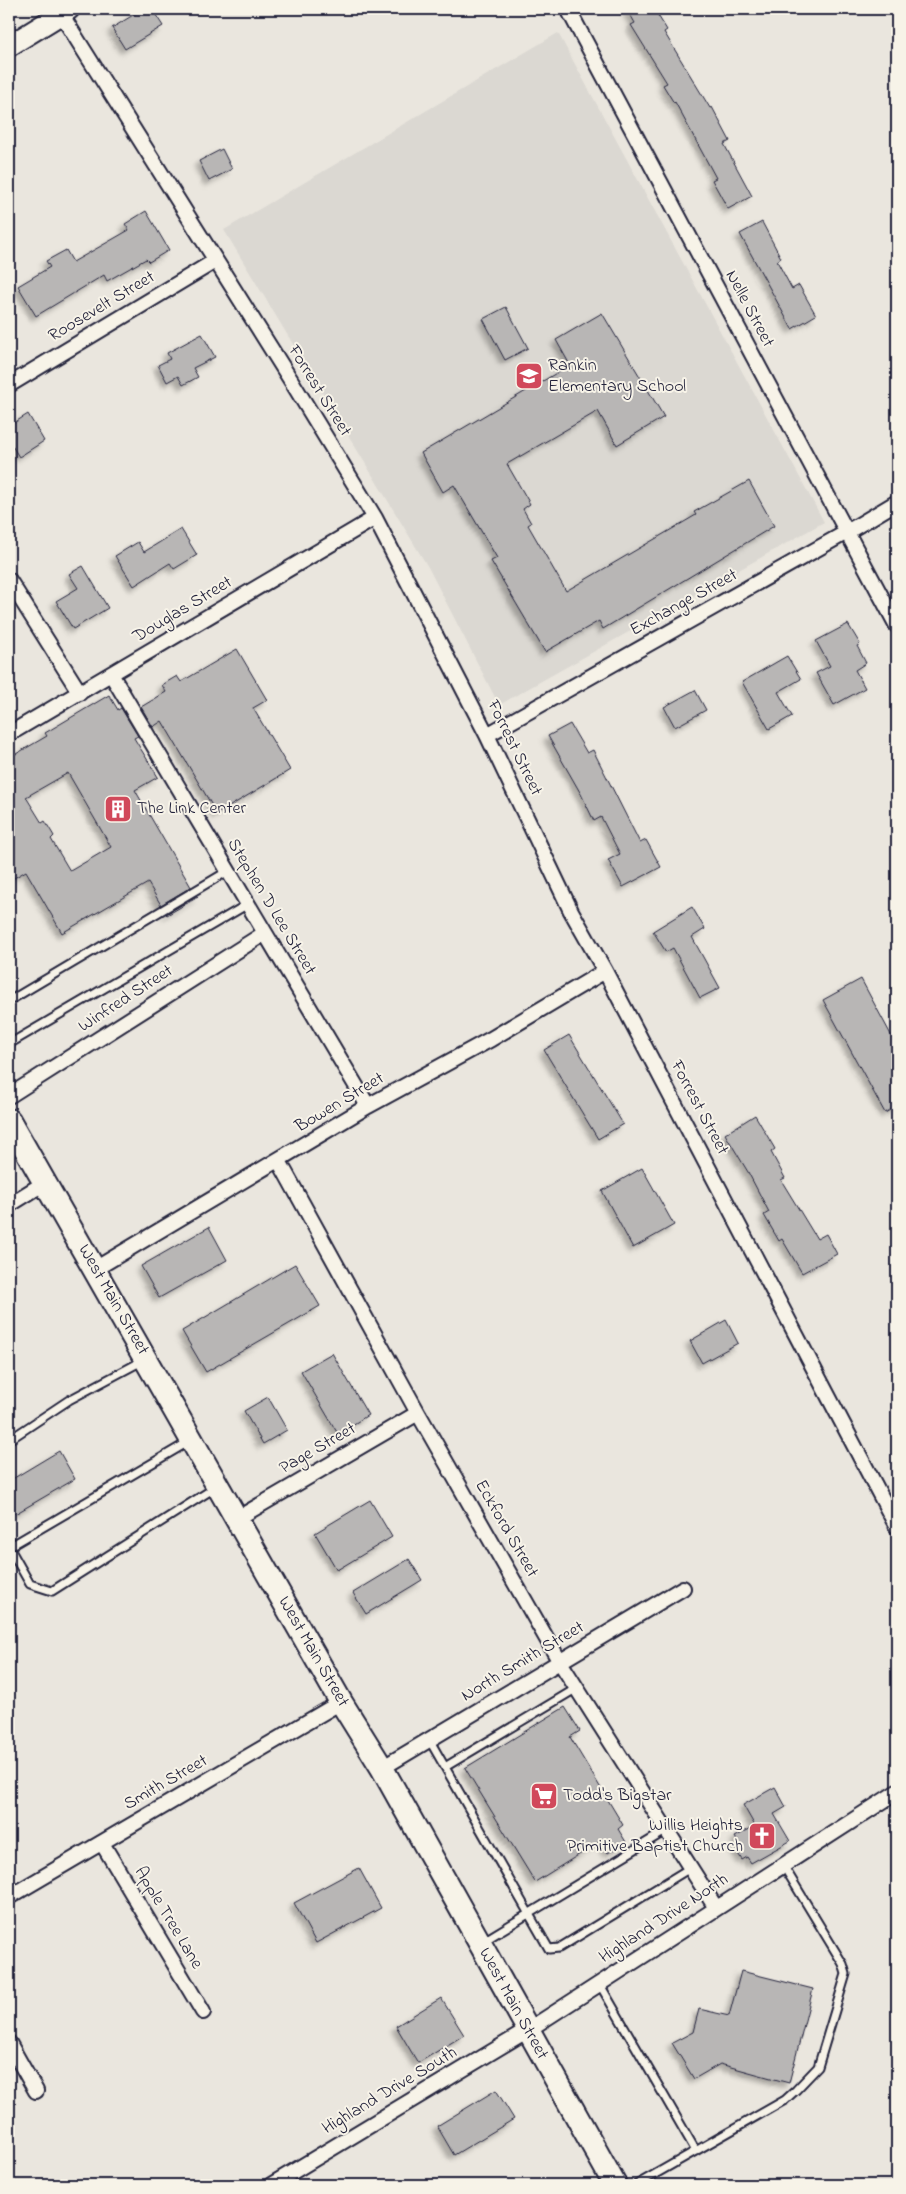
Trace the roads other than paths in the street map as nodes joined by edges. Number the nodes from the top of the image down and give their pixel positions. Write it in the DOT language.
graph roads {
  1 [pos="568,9"];
  2 [pos="63,10"];
  3 [pos="9,46"];
  4 [pos="215,261"];
  5 [pos="9,385"];
  6 [pos="897,502"];
  7 [pos="375,518"];
  8 [pos="847,532"];
  9 [pos="9,580"];
  10 [pos="897,626"];
  11 [pos="111,674"];
  12 [pos="80,693"];
  13 [pos="9,734"];
  14 [pos="488,735"];
  15 [pos="228,871"];
  16 [pos="248,904"];
  17 [pos="265,933"];
  18 [pos="605,971"];
  19 [pos="9,1000"];
  20 [pos="9,1044"];
  21 [pos="9,1096"];
  22 [pos="368,1106"];
  23 [pos="9,1120"];
  24 [pos="279,1161"];
  25 [pos="46,1182"];
  26 [pos="9,1205"];
  27 [pos="94,1269"];
  28 [pos="146,1359"];
  29 [pos="418,1413"];
  30 [pos="9,1440"];
  31 [pos="192,1440"];
  32 [pos="218,1485"];
  33 [pos="238,1518"];
  34 [pos="897,1526"];
  35 [pos="9,1547"];
  36 [pos="683,1588"];
  37 [pos="560,1662"];
  38 [pos="577,1688"];
  39 [pos="341,1702"];
  40 [pos="430,1741"];
  41 [pos="446,1767"];
  42 [pos="382,1768"];
  43 [pos="897,1792"];
  44 [pos="667,1830"];
  45 [pos="102,1842"];
  46 [pos="783,1865"];
  47 [pos="690,1868"];
  48 [pos="9,1897"];
  49 [pos="716,1908"];
  50 [pos="529,1914"];
  51 [pos="480,1944"];
  52 [pos="600,1983"];
  53 [pos="202,2012"];
  54 [pos="528,2030"];
  55 [pos="9,2043"];
  56 [pos="36,2091"];
  57 [pos="696,2151"];
  58 [pos="271,2185"];
  59 [pos="615,2185"];
  60 [pos="636,2185"];
  1 -- 8 [label="street, Nelle Street"];
  2 -- 3 [label="street"];
  2 -- 4 [label="street, Forrest Street"];
  4 -- 5 [label="street, Roosevelt Street"];
  4 -- 7 [label="street, Forrest Street"];
  6 -- 8 [label="street, Exchange Street"];
  7 -- 11 [label="street, Douglas Street"];
  7 -- 14 [label="street, Forrest Street"];
  8 -- 10 [label="street, Nelle Street"];
  8 -- 14 [label="street, Exchange Street"];
  9 -- 12 [label="street"];
  11 -- 12 [label="street, Douglas Street"];
  11 -- 15 [label="street, Stephen D Lee Street"];
  12 -- 13 [label="street, Douglas Street"];
  14 -- 18 [label="street, Forrest Street"];
  15 -- 16 [label="street, Stephen D Lee Street"];
  15 -- 19 [label="lane"];
  16 -- 17 [label="street, Stephen D Lee Street"];
  16 -- 20 [label="lane"];
  17 -- 21 [label="street, Winfred Street"];
  17 -- 22 [label="street, Stephen D Lee Street"];
  18 -- 22 [label="street, Bowen Street"];
  18 -- 34 [label="street, Forrest Street"];
  22 -- 24 [label="street, Bowen Street"];
  23 -- 25 [label="main road, West Main Street"];
  24 -- 27 [label="street, Bowen Street"];
  24 -- 29 [label="street, Eckford Street"];
  25 -- 26 [label="street"];
  25 -- 27 [label="main road, West Main Street"];
  27 -- 28 [label="main road, West Main Street"];
  28 -- 30 [label="lane"];
  28 -- 31 [label="main road, West Main Street"];
  29 -- 33 [label="street, Page Street"];
  29 -- 37 [label="street, Eckford Street"];
  31 -- 32 [label="main road, West Main Street"];
  31 -- 35 [label="lane"];
  32 -- 33 [label="main road, West Main Street"];
  32 -- 35 [label="lane"];
  33 -- 39 [label="main road, West Main Street"];
  36 -- 37 [label="street, North Smith Street"];
  37 -- 38 [label="street, Eckford Street"];
  37 -- 40 [label="street, North Smith Street"];
  38 -- 41 [label="lane"];
  38 -- 44 [label="street, Eckford Street"];
  39 -- 42 [label="main road, West Main Street"];
  39 -- 45 [label="street, Smith Street"];
  40 -- 41 [label="lane"];
  40 -- 42 [label="street, North Smith Street"];
  41 -- 50 [label="lane"];
  42 -- 51 [label="main road, West Main Street"];
  43 -- 46 [label="street, Highland Drive North"];
  44 -- 47 [label="street, Eckford Street"];
  44 -- 50 [label="lane"];
  45 -- 48 [label="street, Smith Street"];
  45 -- 53 [label="street, Apple Tree Lane"];
  46 -- 49 [label="street, Highland Drive North"];
  46 -- 57 [label="lane"];
  47 -- 49 [label="street, Eckford Street"];
  47 -- 50 [label="lane"];
  49 -- 52 [label="street, Highland Drive North"];
  50 -- 51 [label="lane"];
  51 -- 54 [label="main road, West Main Street"];
  52 -- 54 [label="street, Highland Drive North"];
  52 -- 57 [label="lane"];
  54 -- 58 [label="street, Highland Drive South"];
  54 -- 59 [label="main road, West Main Street"];
  55 -- 56 [label="street"];
  57 -- 60 [label="lane"];
}
